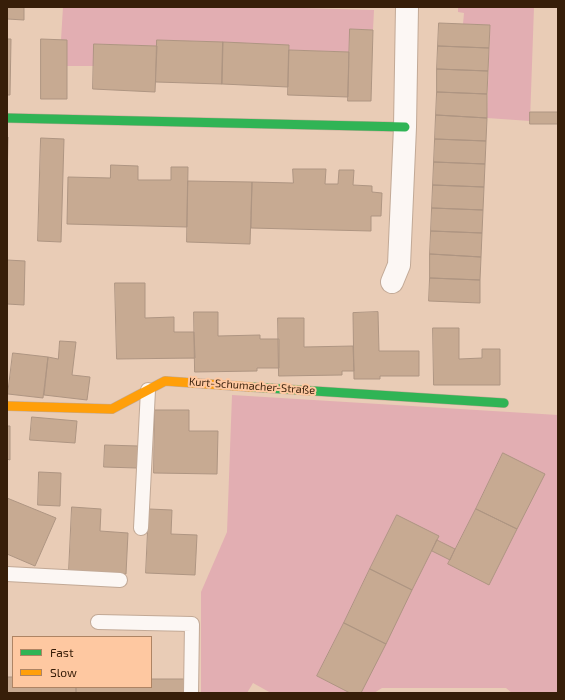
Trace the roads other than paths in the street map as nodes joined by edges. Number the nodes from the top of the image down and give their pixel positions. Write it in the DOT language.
graph roads {
  1 [pos="407,7"];
  2 [pos="7,118"];
  3 [pos="405,126"];
  4 [pos="392,282"];
  5 [pos="148,390"];
  6 [pos="504,402"];
  7 [pos="7,406"];
  8 [pos="141,528"];
  9 [pos="7,574"];
  10 [pos="120,580"];
  11 [pos="98,622"];
  12 [pos="191,693"];
  1 -- 3 [label="street"];
  2 -- 3 [label="street"];
  3 -- 4 [label="street"];
  5 -- 6 [label="street, Kurt-Schumacher-Straße"];
  5 -- 7 [label="street, Kurt-Schumacher-Straße"];
  5 -- 8 [label="lane"];
  9 -- 10 [label="lane"];
  11 -- 12 [label="lane"];
}
